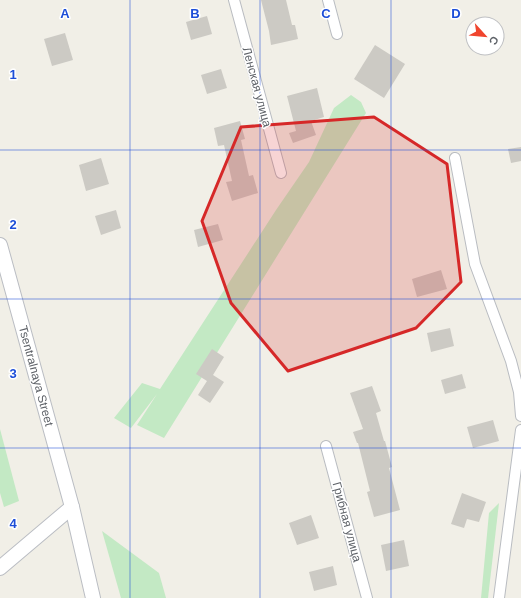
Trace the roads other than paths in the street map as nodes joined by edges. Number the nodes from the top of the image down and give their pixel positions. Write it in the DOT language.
graph roads {
  1 [pos="234,0"];
  2 [pos="328,0"];
  3 [pos="337,34"];
  4 [pos="455,158"];
  5 [pos="281,173"];
  6 [pos="0,245"];
  7 [pos="521,416"];
  8 [pos="521,430"];
  9 [pos="326,446"];
  10 [pos="72,508"];
  11 [pos="0,568"];
  12 [pos="93,598"];
  13 [pos="367,598"];
  14 [pos="499,598"];
  1 -- 5 [label="street, Ленская улица"];
  2 -- 3 [label="street"];
  4 -- 7 [label="street"];
  6 -- 10 [label="main road, Tsentralnaya Street"];
  8 -- 14 [label="street"];
  9 -- 13 [label="street, Грибная улица"];
  10 -- 11 [label="main road"];
  10 -- 12 [label="main road, Tsentralnaya Street"];
}
